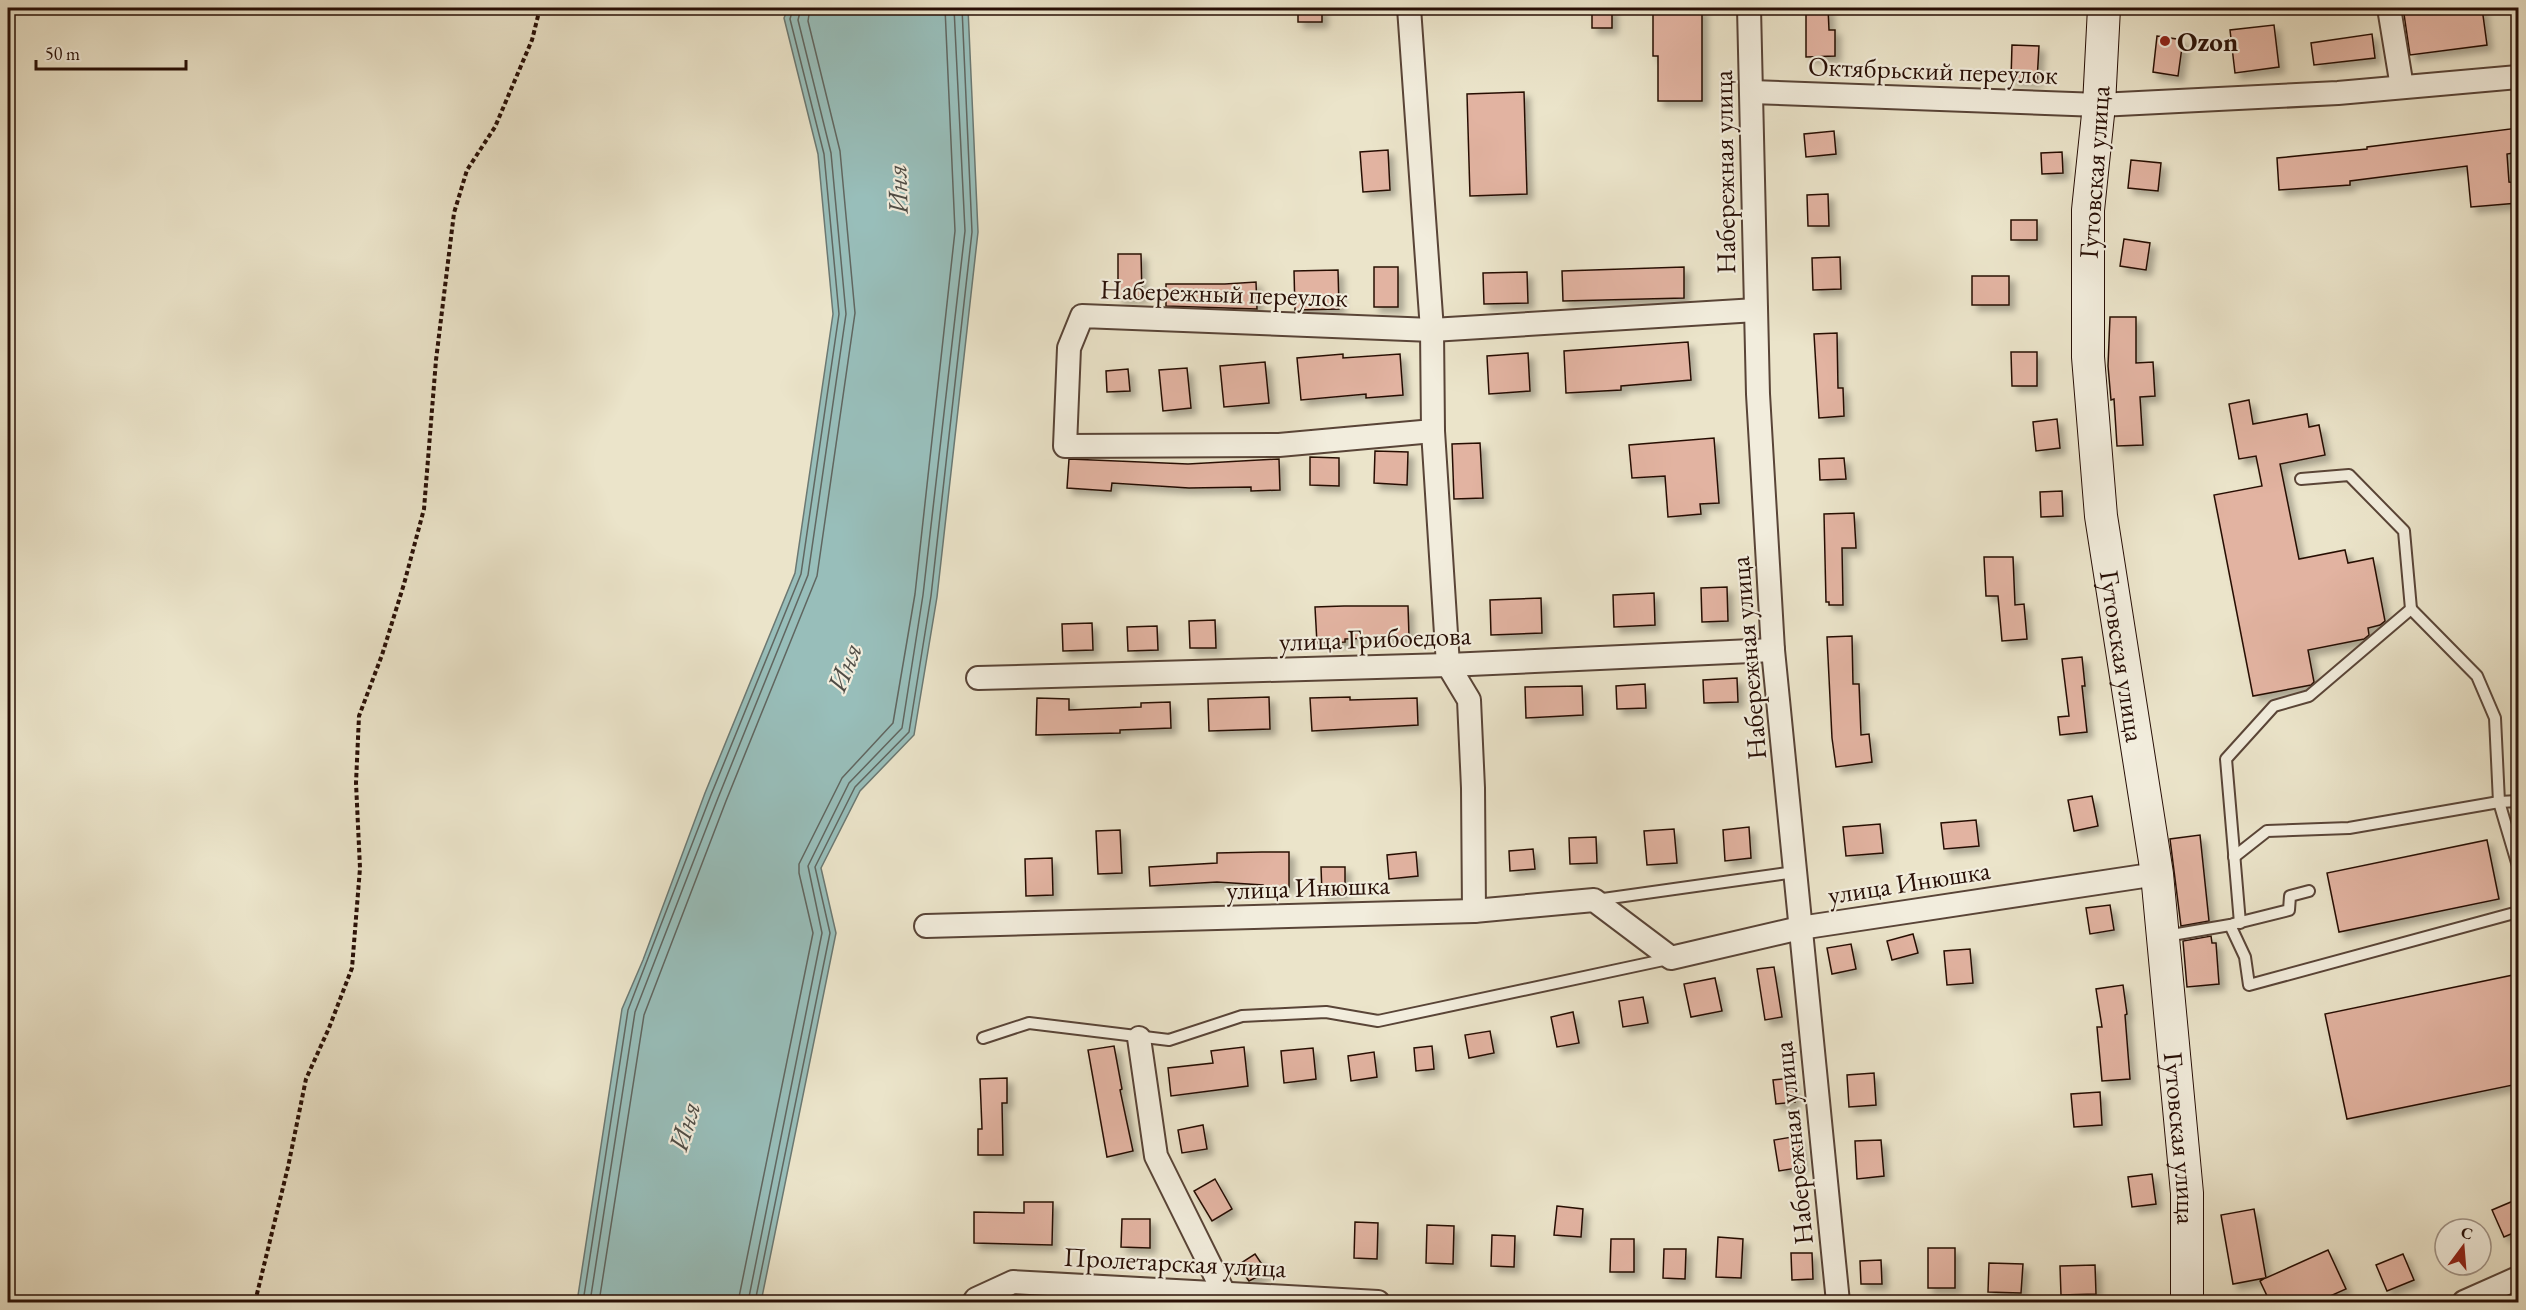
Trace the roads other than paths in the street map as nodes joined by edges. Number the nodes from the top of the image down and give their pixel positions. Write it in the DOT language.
graph roads {
  1 [pos="1410,8"];
  2 [pos="1749,8"];
  3 [pos="2104,8"];
  4 [pos="2389,8"];
  5 [pos="2518,77"];
  6 [pos="2402,87"];
  7 [pos="1751,92"];
  8 [pos="2099,105"];
  9 [pos="1756,310"];
  10 [pos="1432,330"];
  11 [pos="1433,431"];
  12 [pos="2301,479"];
  13 [pos="2411,609"];
  14 [pos="1773,650"];
  15 [pos="1448,665"];
  16 [pos="978,678"];
  17 [pos="2518,801"];
  18 [pos="2499,802"];
  19 [pos="2234,857"];
  20 [pos="2518,866"];
  21 [pos="1795,872"];
  22 [pos="2157,874"];
  23 [pos="2309,891"];
  24 [pos="1594,900"];
  25 [pos="1474,911"];
  26 [pos="2518,912"];
  27 [pos="2235,924"];
  28 [pos="926,926"];
  29 [pos="1800,928"];
  30 [pos="2163,937"];
  31 [pos="1671,958"];
  32 [pos="983,1038"];
  33 [pos="1139,1038"];
  34 [pos="2518,1278"];
  35 [pos="1227,1298"];
  36 [pos="974,1302"];
  37 [pos="1378,1302"];
  38 [pos="1838,1302"];
  39 [pos="2187,1302"];
  40 [pos="2464,1302"];
  1 -- 10 [label="street"];
  2 -- 7 [label="street, Набережная улица"];
  3 -- 8 [label="street, Гутовская улица"];
  4 -- 6 [label="street"];
  5 -- 6 [label="street, Октябрьский переулок"];
  6 -- 8 [label="street, Октябрьский переулок"];
  7 -- 8 [label="street, Октябрьский переулок"];
  7 -- 9 [label="street, Набережная улица"];
  8 -- 22 [label="street, Гутовская улица"];
  9 -- 10 [label="street, Набережный переулок"];
  9 -- 14 [label="street, Набережная улица"];
  10 -- 11 [label="street"];
  10 -- 11 [label="street, Набережный переулок"];
  11 -- 15 [label="street"];
  12 -- 13 [label="lane"];
  13 -- 18 [label="lane"];
  13 -- 19 [label="lane"];
  14 -- 15 [label="street, улица Грибоедова"];
  14 -- 21 [label="street, Набережная улица"];
  15 -- 16 [label="street, улица Грибоедова"];
  15 -- 25 [label="street"];
  17 -- 18 [label="lane"];
  18 -- 19 [label="lane"];
  18 -- 20 [label="lane"];
  19 -- 27 [label="lane"];
  21 -- 24 [label="lane"];
  21 -- 29 [label="street, Набережная улица"];
  22 -- 29 [label="street, улица Инюшка"];
  22 -- 30 [label="street, Гутовская улица"];
  23 -- 27 [label="lane"];
  24 -- 25 [label="street, улица Инюшка"];
  24 -- 31 [label="street"];
  25 -- 28 [label="street, улица Инюшка"];
  26 -- 27 [label="lane"];
  27 -- 30 [label="lane"];
  29 -- 31 [label="street, улица Инюшка"];
  29 -- 38 [label="street, Набережная улица"];
  30 -- 39 [label="street, Гутовская улица"];
  31 -- 33 [label="lane, улица Инюшка"];
  32 -- 33 [label="lane, улица Инюшка"];
  33 -- 35 [label="street"];
  34 -- 40 [label="street"];
  35 -- 36 [label="street, Пролетарская улица"];
  35 -- 37 [label="street, Пролетарская улица"];
}
